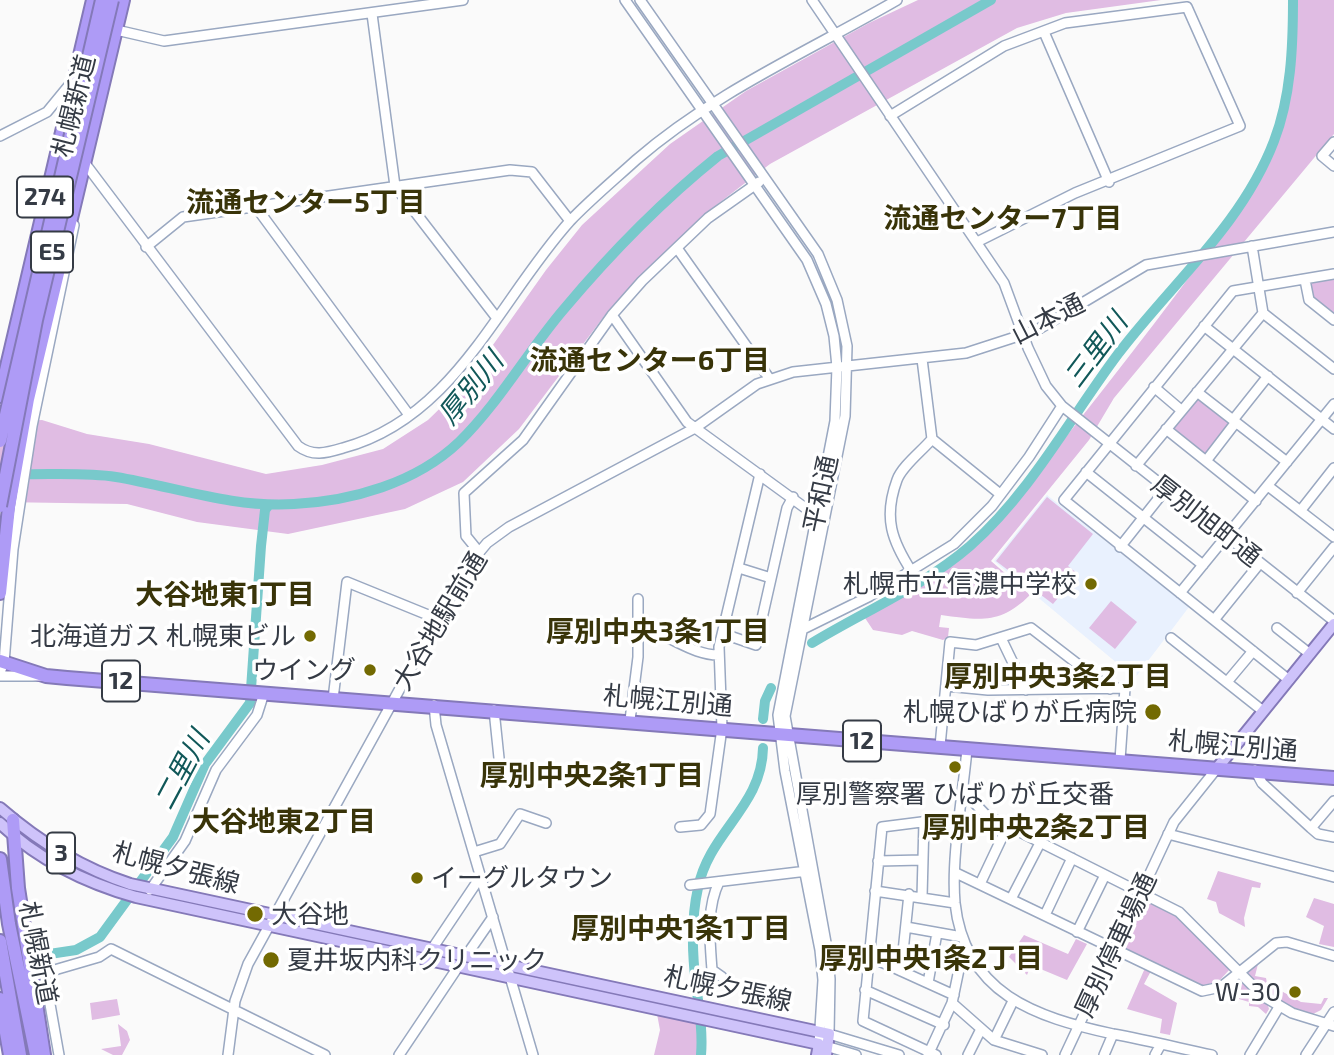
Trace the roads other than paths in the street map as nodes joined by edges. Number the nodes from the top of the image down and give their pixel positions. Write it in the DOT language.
graph roads {
  1 [pos="93,0"];
  2 [pos="102,0"];
  3 [pos="112,0"];
  4 [pos="123,0"];
  5 [pos="463,0"];
  6 [pos="625,0"];
  7 [pos="640,0"];
  8 [pos="811,0"];
  9 [pos="897,0"];
  10 [pos="372,14"];
  11 [pos="88,23"];
  12 [pos="116,30"];
  13 [pos="1044,32"];
  14 [pos="836,35"];
  15 [pos="75,76"];
  16 [pos="713,103"];
  17 [pos="703,108"];
  18 [pos="890,116"];
  19 [pos="0,136"];
  20 [pos="1334,142"];
  21 [pos="84,162"];
  22 [pos="1334,166"];
  23 [pos="766,177"];
  24 [pos="1109,182"];
  25 [pos="755,184"];
  26 [pos="79,185"];
  27 [pos="395,186"];
  28 [pos="256,208"];
  29 [pos="570,221"];
  30 [pos="1334,232"];
  31 [pos="976,242"];
  32 [pos="1252,246"];
  33 [pos="146,247"];
  34 [pos="677,247"];
  35 [pos="1334,274"];
  36 [pos="1305,280"];
  37 [pos="1258,288"];
  38 [pos="1263,313"];
  39 [pos="612,315"];
  40 [pos="496,317"];
  41 [pos="1334,320"];
  42 [pos="1205,326"];
  43 [pos="1022,336"];
  44 [pos="1233,349"];
  45 [pos="922,359"];
  46 [pos="848,366"];
  47 [pos="837,367"];
  48 [pos="1334,369"];
  49 [pos="1268,376"];
  50 [pos="769,378"];
  51 [pos="1154,387"];
  52 [pos="1197,392"];
  53 [pos="0,396"];
  54 [pos="1334,404"];
  55 [pos="1066,409"];
  56 [pos="1181,410"];
  57 [pos="409,415"];
  58 [pos="1322,419"];
  59 [pos="1235,421"];
  60 [pos="695,428"];
  61 [pos="1166,429"];
  62 [pos="1334,429"];
  63 [pos="932,439"];
  64 [pos="0,441"];
  65 [pos="1108,445"];
  66 [pos="1206,461"];
  67 [pos="1287,463"];
  68 [pos="1136,466"];
  69 [pos="1334,468"];
  70 [pos="1086,472"];
  71 [pos="760,474"];
  72 [pos="1268,485"];
  73 [pos="1166,489"];
  74 [pos="1000,494"];
  75 [pos="793,498"];
  76 [pos="1256,501"];
  77 [pos="0,506"];
  78 [pos="1301,510"];
  79 [pos="821,511"];
  80 [pos="1144,517"];
  81 [pos="1227,537"];
  82 [pos="1334,537"];
  83 [pos="1120,547"];
  84 [pos="1334,547"];
  85 [pos="479,552"];
  86 [pos="1260,563"];
  87 [pos="1203,565"];
  88 [pos="738,568"];
  89 [pos="912,572"];
  90 [pos="771,578"];
  91 [pos="0,593"];
  92 [pos="1180,593"];
  93 [pos="1297,593"];
  94 [pos="638,599"];
  95 [pos="438,618"];
  96 [pos="1214,620"];
  97 [pos="1334,623"];
  98 [pos="1277,628"];
  99 [pos="639,631"];
  100 [pos="798,631"];
  101 [pos="724,634"];
  102 [pos="1001,638"];
  103 [pos="1171,638"];
  104 [pos="1253,651"];
  105 [pos="1310,653"];
  106 [pos="718,655"];
  107 [pos="1,668"];
  108 [pos="1289,680"];
  109 [pos="1227,682"];
  110 [pos="946,686"];
  111 [pos="1110,689"];
  112 [pos="1026,690"];
  113 [pos="255,693"];
  114 [pos="333,699"];
  115 [pos="391,703"];
  116 [pos="434,705"];
  117 [pos="495,710"];
  118 [pos="1264,711"];
  119 [pos="630,720"];
  120 [pos="722,728"];
  121 [pos="785,735"];
  122 [pos="940,746"];
  123 [pos="967,749"];
  124 [pos="499,758"];
  125 [pos="1120,760"];
  126 [pos="1218,767"];
  127 [pos="1255,770"];
  128 [pos="1334,778"];
  129 [pos="963,791"];
  130 [pos="1334,801"];
  131 [pos="0,808"];
  132 [pos="961,817"];
  133 [pos="7,821"];
  134 [pos="924,821"];
  135 [pos="547,823"];
  136 [pos="680,827"];
  137 [pos="1007,827"];
  138 [pos="1311,828"];
  139 [pos="1168,834"];
  140 [pos="14,837"];
  141 [pos="1334,838"];
  142 [pos="1040,843"];
  143 [pos="474,852"];
  144 [pos="1072,858"];
  145 [pos="0,859"];
  146 [pos="923,860"];
  147 [pos="878,861"];
  148 [pos="808,871"];
  149 [pos="956,873"];
  150 [pos="1105,875"];
  151 [pos="481,876"];
  152 [pos="1334,877"];
  153 [pos="719,882"];
  154 [pos="980,884"];
  155 [pos="692,885"];
  156 [pos="148,889"];
  157 [pos="875,891"];
  158 [pos="130,892"];
  159 [pos="1141,892"];
  160 [pos="909,894"];
  161 [pos="922,897"];
  162 [pos="1011,900"];
  163 [pos="955,902"];
  164 [pos="1045,915"];
  165 [pos="274,916"];
  166 [pos="494,917"];
  167 [pos="268,927"];
  168 [pos="906,927"];
  169 [pos="1077,932"];
  170 [pos="937,933"];
  171 [pos="962,937"];
  172 [pos="0,941"];
  173 [pos="432,949"];
  174 [pos="967,949"];
  175 [pos="1114,949"];
  176 [pos="466,956"];
  177 [pos="868,956"];
  178 [pos="1334,956"];
  179 [pos="20,962"];
  180 [pos="506,965"];
  181 [pos="458,967"];
  182 [pos="901,971"];
  183 [pos="1236,973"];
  184 [pos="722,977"];
  185 [pos="510,978"];
  186 [pos="928,983"];
  187 [pos="864,990"];
  188 [pos="953,999"];
  189 [pos="1013,1001"];
  190 [pos="4,1002"];
  191 [pos="235,1002"];
  192 [pos="652,1002"];
  193 [pos="1279,1007"];
  194 [pos="1334,1012"];
  195 [pos="944,1025"];
  196 [pos="1330,1025"];
  197 [pos="1078,1027"];
  198 [pos="981,1029"];
  199 [pos="825,1033"];
  200 [pos="1113,1034"];
  201 [pos="994,1040"];
  202 [pos="1161,1044"];
  203 [pos="822,1050"];
  204 [pos="932,1054"];
  205 [pos="10,1055"];
  206 [pos="20,1055"];
  207 [pos="36,1055"];
  208 [pos="44,1055"];
  209 [pos="59,1055"];
  210 [pos="228,1055"];
  211 [pos="325,1055"];
  212 [pos="399,1055"];
  213 [pos="533,1055"];
  214 [pos="856,1055"];
  215 [pos="899,1055"];
  216 [pos="968,1055"];
  217 [pos="1042,1055"];
  218 [pos="1065,1055"];
  219 [pos="1104,1055"];
  220 [pos="1154,1055"];
  221 [pos="1209,1055"];
  222 [pos="1250,1055"];
  223 [pos="1306,1055"];
  1 -- 11 [label="highway, 札幌新道 / 274"];
  2 -- 64 [label="highway, E5, bridge"];
  3 -- 77 [label="highway, E5, bridge"];
  4 -- 12 [label="highway, 札幌新道 / 274"];
  5 -- 10 [label="street"];
  6 -- 17 [label="street, 平和通"];
  7 -- 16 [label="street, 平和通"];
  8 -- 14 [label="street"];
  9 -- 14 [label="street"];
  10 -- 12 [label="street"];
  10 -- 27 [label="street"];
  11 -- 12 [label="street"];
  11 -- 15 [label="highway, 札幌新道 / 274"];
  12 -- 21 [label="highway, 札幌新道 / 274"];
  13 -- 18 [label="street"];
  13 -- 24 [label="street"];
  13 -- 24 [label="street"];
  14 -- 16 [label="street"];
  14 -- 18 [label="street"];
  15 -- 19 [label="street"];
  15 -- 53 [label="highway, 札幌新道 / 274"];
  16 -- 17 [label="street"];
  16 -- 23 [label="street, 平和通"];
  17 -- 25 [label="street, 平和通"];
  17 -- 29 [label="street"];
  18 -- 31 [label="street"];
  20 -- 22 [label="street"];
  21 -- 26 [label="highway, 札幌新道 / 274"];
  21 -- 33 [label="street"];
  23 -- 25 [label="street"];
  23 -- 46 [label="street, 平和通"];
  24 -- 31 [label="street"];
  25 -- 34 [label="street"];
  25 -- 47 [label="street, 平和通"];
  26 -- 91 [label="highway, 札幌新道 / 274"];
  26 -- 107 [label="street"];
  27 -- 28 [label="street"];
  27 -- 29 [label="street"];
  27 -- 40 [label="street"];
  28 -- 33 [label="street"];
  28 -- 57 [label="street"];
  29 -- 40 [label="street"];
  30 -- 32 [label="street, 山本通"];
  31 -- 43 [label="street"];
  32 -- 37 [label="street"];
  32 -- 43 [label="street, 山本通"];
  33 -- 57 [label="street"];
  34 -- 39 [label="street"];
  34 -- 50 [label="street"];
  35 -- 36 [label="street"];
  36 -- 37 [label="street"];
  36 -- 41 [label="street"];
  37 -- 38 [label="street"];
  37 -- 42 [label="street"];
  38 -- 44 [label="street"];
  38 -- 48 [label="street"];
  39 -- 60 [label="street"];
  39 -- 85 [label="street"];
  40 -- 57 [label="street"];
  42 -- 44 [label="street"];
  42 -- 51 [label="street"];
  43 -- 45 [label="street, 山本通"];
  43 -- 55 [label="street"];
  44 -- 49 [label="street"];
  44 -- 52 [label="street"];
  45 -- 46 [label="street, 山本通"];
  45 -- 63 [label="street"];
  46 -- 47 [label="street, 山本通"];
  46 -- 79 [label="street, 平和通"];
  47 -- 50 [label="street, 大谷地駅前通"];
  47 -- 79 [label="street, 平和通"];
  49 -- 58 [label="street"];
  49 -- 59 [label="street"];
  50 -- 60 [label="street, 大谷地駅前通"];
  51 -- 56 [label="street"];
  51 -- 65 [label="street"];
  52 -- 56 [label="street"];
  52 -- 59 [label="street"];
  54 -- 58 [label="street"];
  55 -- 65 [label="street, 厚別旭町通"];
  55 -- 74 [label="street"];
  56 -- 61 [label="street"];
  58 -- 62 [label="street"];
  58 -- 67 [label="street"];
  59 -- 66 [label="street"];
  59 -- 67 [label="street"];
  60 -- 71 [label="street"];
  60 -- 85 [label="street, 大谷地駅前通"];
  61 -- 66 [label="street"];
  61 -- 68 [label="street"];
  63 -- 74 [label="street"];
  63 -- 89 [label="street"];
  65 -- 68 [label="street, 厚別旭町通"];
  65 -- 70 [label="street"];
  66 -- 76 [label="street"];
  67 -- 72 [label="street"];
  68 -- 73 [label="street, 厚別旭町通"];
  69 -- 78 [label="street"];
  70 -- 80 [label="street"];
  70 -- 83 [label="street"];
  71 -- 75 [label="street"];
  71 -- 88 [label="street"];
  72 -- 76 [label="street"];
  72 -- 78 [label="street"];
  73 -- 80 [label="street"];
  73 -- 81 [label="street, 厚別旭町通"];
  74 -- 89 [label="street"];
  75 -- 79 [label="street"];
  75 -- 90 [label="street"];
  76 -- 81 [label="street"];
  78 -- 82 [label="street"];
  79 -- 100 [label="street, 平和通"];
  80 -- 83 [label="street"];
  80 -- 87 [label="street"];
  81 -- 86 [label="street, 厚別旭町通"];
  81 -- 87 [label="street"];
  83 -- 92 [label="street"];
  84 -- 93 [label="street"];
  85 -- 95 [label="street, 大谷地駅前通"];
  86 -- 93 [label="street, 厚別旭町通"];
  86 -- 96 [label="street"];
  87 -- 92 [label="street"];
  88 -- 90 [label="street"];
  88 -- 101 [label="street"];
  89 -- 100 [label="street"];
  90 -- 101 [label="street"];
  92 -- 96 [label="street"];
  93 -- 97 [label="street, 厚別旭町通"];
  94 -- 99 [label="street"];
  95 -- 114 [label="street"];
  95 -- 115 [label="street, 大谷地駅前通"];
  96 -- 104 [label="street"];
  97 -- 105 [label="main road"];
  98 -- 105 [label="street"];
  99 -- 106 [label="street"];
  99 -- 119 [label="street"];
  100 -- 121 [label="street, 平和通"];
  101 -- 106 [label="street"];
  102 -- 110 [label="street"];
  102 -- 111 [label="street"];
  102 -- 112 [label="street"];
  103 -- 109 [label="street"];
  104 -- 108 [label="street"];
  104 -- 109 [label="street"];
  105 -- 108 [label="main road"];
  106 -- 120 [label="street"];
  107 -- 113 [label="highway, 札幌江別通 / 12"];
  108 -- 118 [label="main road"];
  109 -- 118 [label="street"];
  110 -- 112 [label="street"];
  110 -- 122 [label="street"];
  111 -- 112 [label="street"];
  111 -- 125 [label="street"];
  113 -- 114 [label="highway, 札幌江別通 / 12"];
  113 -- 156 [label="street"];
  114 -- 115 [label="highway, 札幌江別通 / 12"];
  115 -- 116 [label="highway, 札幌江別通 / 12"];
  115 -- 165 [label="street, 大谷地駅前通"];
  116 -- 117 [label="highway, 札幌江別通 / 12"];
  116 -- 143 [label="street"];
  117 -- 119 [label="highway, 札幌江別通 / 12"];
  117 -- 124 [label="street"];
  118 -- 126 [label="main road"];
  119 -- 120 [label="highway, 札幌江別通 / 12"];
  120 -- 121 [label="highway, 札幌江別通 / 12"];
  120 -- 136 [label="street"];
  121 -- 122 [label="highway, 札幌江別通 / 12"];
  121 -- 148 [label="street, 平和通"];
  122 -- 123 [label="highway, 札幌江別通 / 12"];
  123 -- 125 [label="highway, 札幌江別通 / 12"];
  123 -- 129 [label="street"];
  125 -- 126 [label="highway, 札幌江別通 / 12"];
  126 -- 127 [label="highway, 札幌江別通 / 12"];
  126 -- 139 [label="street, 厚別停車場通"];
  127 -- 128 [label="highway, 札幌江別通 / 12"];
  127 -- 138 [label="street"];
  129 -- 132 [label="street"];
  129 -- 137 [label="street"];
  130 -- 138 [label="street"];
  131 -- 133 [label="main road, 札幌夕張線 / 3"];
  132 -- 134 [label="street"];
  132 -- 149 [label="street"];
  133 -- 140 [label="highway"];
  133 -- 158 [label="main road, 札幌夕張線 / 3"];
  134 -- 146 [label="street"];
  134 -- 147 [label="street"];
  135 -- 143 [label="street"];
  137 -- 142 [label="street"];
  137 -- 154 [label="street"];
  138 -- 141 [label="street"];
  139 -- 152 [label="street"];
  139 -- 159 [label="street, 厚別停車場通"];
  140 -- 158 [label="main road, 札幌夕張線 / 3"];
  140 -- 179 [label="highway"];
  142 -- 144 [label="street"];
  142 -- 162 [label="street"];
  143 -- 151 [label="street"];
  144 -- 150 [label="street"];
  144 -- 164 [label="street"];
  145 -- 179 [label="highway, 札幌新道"];
  146 -- 147 [label="street"];
  146 -- 161 [label="street"];
  147 -- 157 [label="street"];
  148 -- 153 [label="street"];
  148 -- 199 [label="street, 平和通"];
  149 -- 154 [label="street"];
  149 -- 163 [label="street"];
  150 -- 159 [label="street"];
  150 -- 169 [label="street"];
  151 -- 166 [label="street"];
  151 -- 173 [label="street"];
  153 -- 155 [label="street"];
  153 -- 184 [label="street"];
  154 -- 162 [label="street"];
  156 -- 158 [label="main road, 札幌夕張線 / 3"];
  156 -- 165 [label="main road, 札幌夕張線 / 3"];
  157 -- 160 [label="street"];
  157 -- 177 [label="street"];
  158 -- 167 [label="main road, 札幌夕張線 / 3"];
  159 -- 175 [label="street, 厚別停車場通"];
  159 -- 183 [label="street"];
  160 -- 161 [label="street"];
  160 -- 168 [label="street"];
  161 -- 163 [label="street"];
  162 -- 164 [label="street"];
  163 -- 171 [label="street"];
  164 -- 169 [label="street"];
  165 -- 167 [label="street, 大谷地駅前通"];
  165 -- 173 [label="main road, 札幌夕張線 / 3"];
  166 -- 176 [label="street"];
  166 -- 180 [label="street"];
  167 -- 181 [label="main road, 札幌夕張線 / 3"];
  167 -- 191 [label="street, 大谷地駅前通"];
  168 -- 170 [label="street"];
  168 -- 182 [label="street"];
  169 -- 175 [label="street"];
  170 -- 171 [label="street"];
  170 -- 186 [label="street"];
  171 -- 174 [label="street"];
  172 -- 190 [label="highway"];
  173 -- 176 [label="main road, 札幌夕張線 / 3"];
  174 -- 188 [label="street"];
  174 -- 189 [label="street"];
  175 -- 183 [label="street"];
  175 -- 197 [label="street, 厚別停車場通"];
  176 -- 180 [label="main road, 札幌夕張線 / 3"];
  177 -- 182 [label="street"];
  177 -- 187 [label="street"];
  178 -- 183 [label="street"];
  179 -- 207 [label="highway, 札幌新道"];
  179 -- 208 [label="highway"];
  180 -- 185 [label="street"];
  180 -- 192 [label="main road, 札幌夕張線 / 3"];
  181 -- 185 [label="main road, 札幌夕張線 / 3"];
  181 -- 212 [label="street"];
  182 -- 186 [label="street"];
  183 -- 193 [label="street"];
  185 -- 192 [label="main road, 札幌夕張線 / 3"];
  185 -- 213 [label="street"];
  186 -- 188 [label="street"];
  187 -- 195 [label="street"];
  187 -- 204 [label="street"];
  188 -- 195 [label="street"];
  188 -- 198 [label="street"];
  189 -- 197 [label="street"];
  189 -- 201 [label="street"];
  190 -- 205 [label="highway"];
  190 -- 206 [label="highway"];
  191 -- 209 [label="street"];
  191 -- 210 [label="street, 大谷地駅前通"];
  191 -- 211 [label="street"];
  192 -- 199 [label="main road, 札幌夕張線 / 3"];
  192 -- 203 [label="main road, 札幌夕張線 / 3"];
  193 -- 196 [label="street"];
  193 -- 222 [label="street"];
  194 -- 196 [label="street"];
  195 -- 204 [label="street"];
  196 -- 223 [label="street"];
  197 -- 200 [label="street"];
  197 -- 218 [label="street, 厚別停車場通"];
  198 -- 201 [label="street"];
  198 -- 216 [label="street"];
  199 -- 203 [label="main road"];
  199 -- 215 [label="street"];
  200 -- 202 [label="street"];
  200 -- 219 [label="street"];
  201 -- 217 [label="street"];
  202 -- 220 [label="street"];
  202 -- 221 [label="street"];
  203 -- 214 [label="street"];
}
